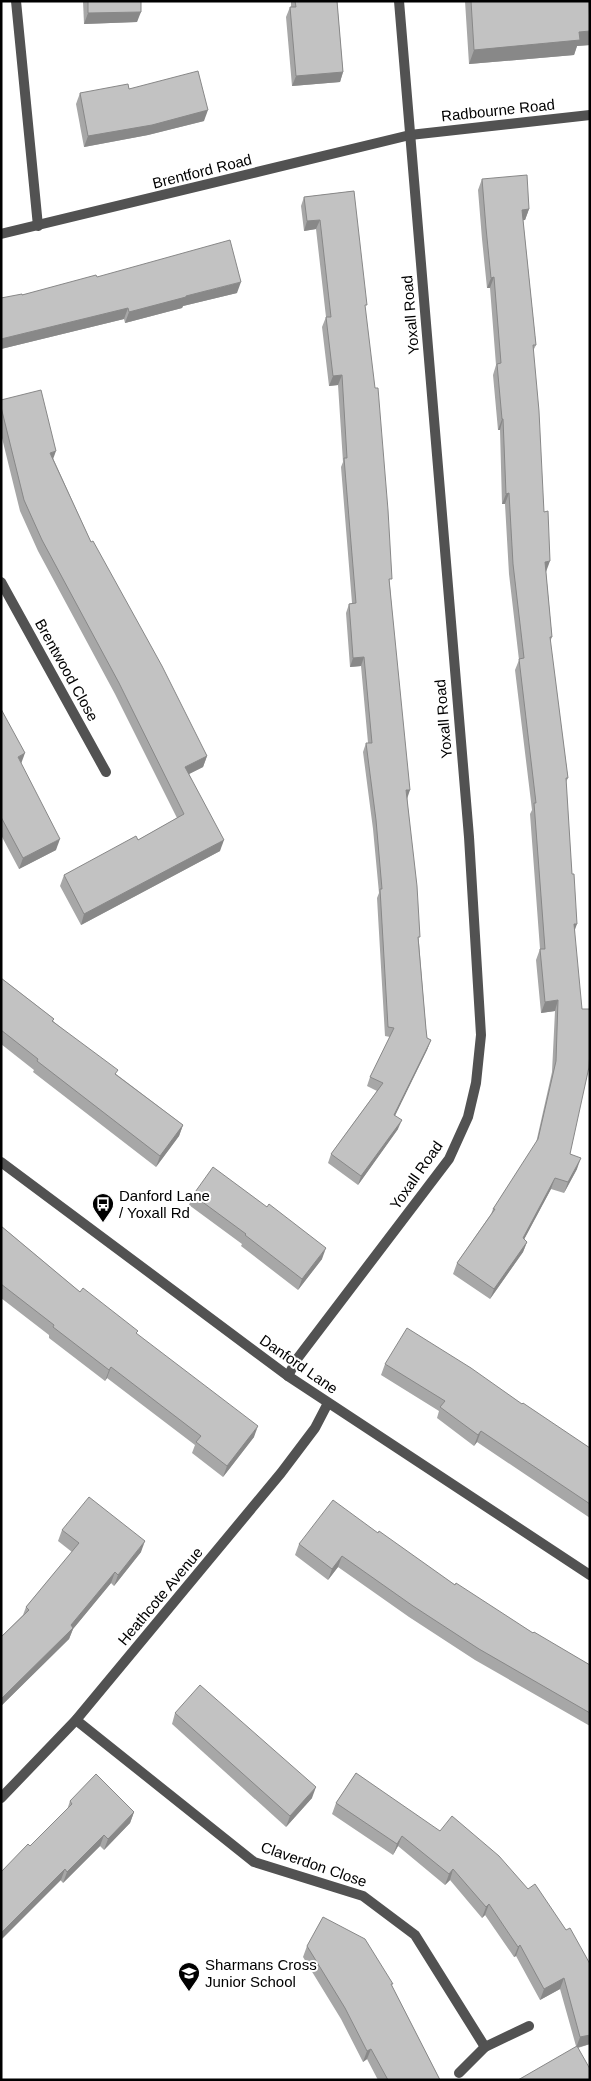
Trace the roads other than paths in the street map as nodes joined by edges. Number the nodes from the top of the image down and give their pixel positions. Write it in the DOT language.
graph roads {
  1 [pos="16,1"];
  2 [pos="399,1"];
  3 [pos="590,115"];
  4 [pos="410,135"];
  5 [pos="38,226"];
  6 [pos="1,234"];
  7 [pos="1,582"];
  8 [pos="106,772"];
  9 [pos="1,1162"];
  10 [pos="288,1376"];
  11 [pos="328,1403"];
  12 [pos="590,1575"];
  13 [pos="76,1720"];
  14 [pos="1,1798"];
  15 [pos="529,2026"];
  16 [pos="485,2047"];
  17 [pos="459,2073"];
  1 -- 5 [label="street"];
  2 -- 4 [label="street, Yoxall Road"];
  3 -- 4 [label="street, Radbourne Road"];
  4 -- 5 [label="street, Brentford Road"];
  4 -- 10 [label="street, Yoxall Road"];
  5 -- 6 [label="street, Brentford Road"];
  7 -- 8 [label="street, Brentwood Close"];
  9 -- 10 [label="street, Danford Lane"];
  10 -- 11 [label="street, Danford Lane"];
  11 -- 12 [label="street, Danford Lane"];
  11 -- 13 [label="street, Heathcote Avenue"];
  13 -- 14 [label="street, Heathcote Avenue"];
  13 -- 16 [label="street, Claverdon Close"];
  15 -- 16 [label="street"];
  16 -- 17 [label="street"];
}
